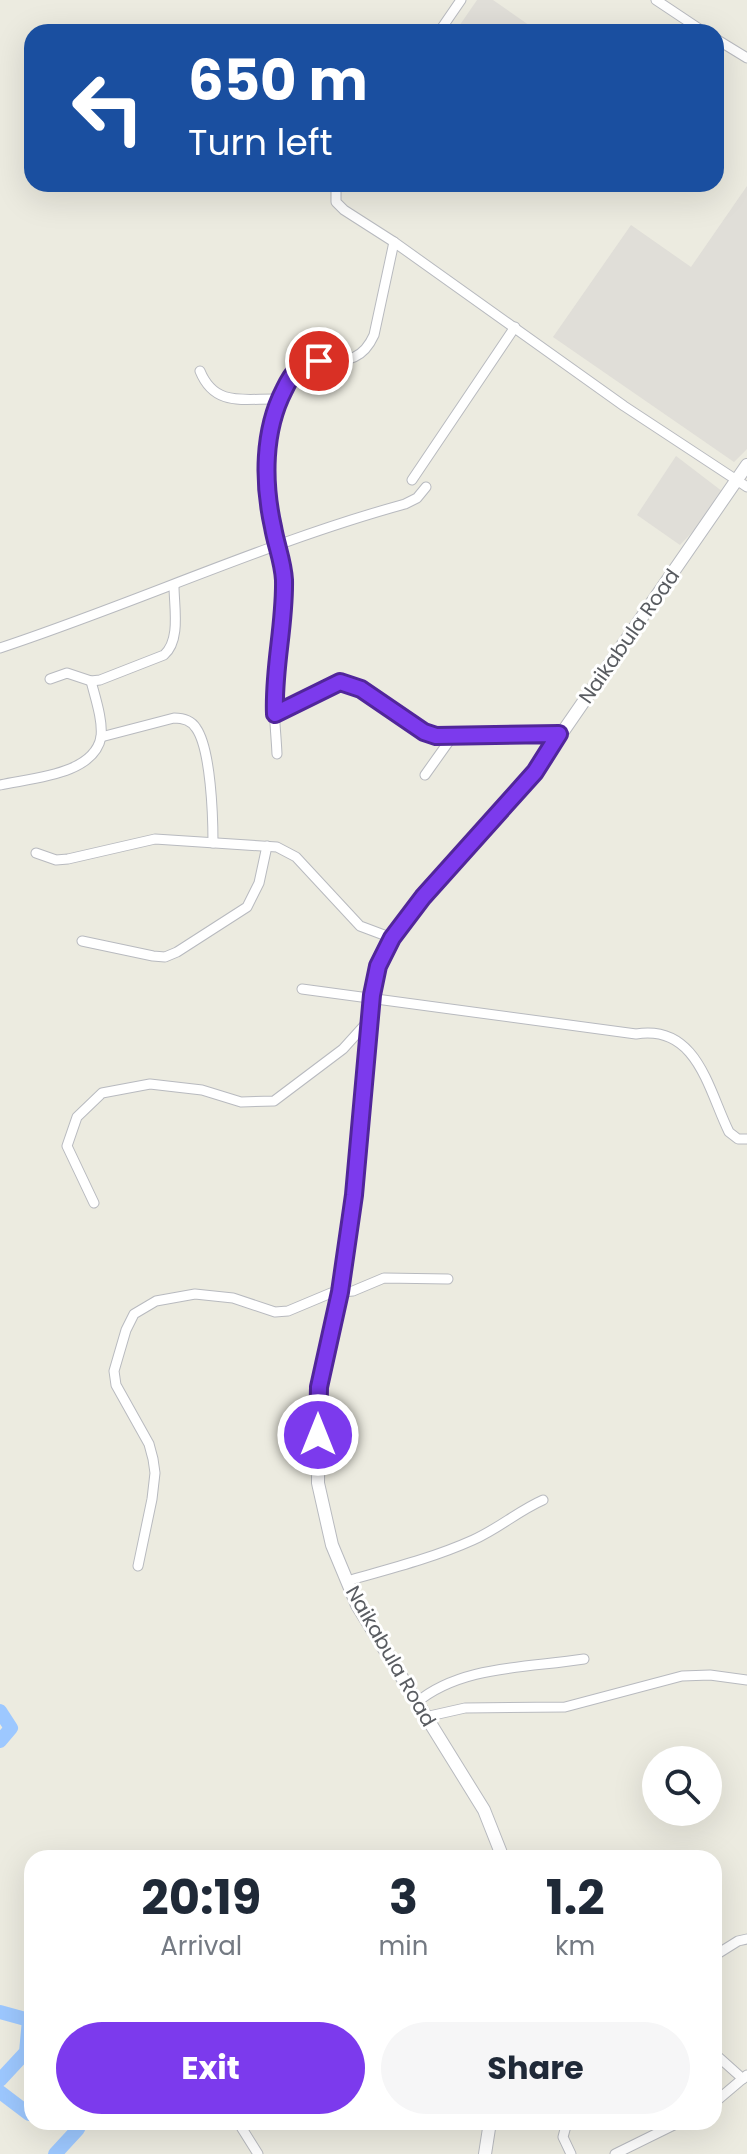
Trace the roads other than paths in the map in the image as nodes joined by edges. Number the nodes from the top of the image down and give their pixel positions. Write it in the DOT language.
graph roads {
  1 [pos="461,0"];
  2 [pos="656,0"];
  3 [pos="444,24"];
  4 [pos="692,24"];
  5 [pos="724,44"];
  6 [pos="747,58"];
  7 [pos="336,192"];
  8 [pos="394,242"];
  9 [pos="515,327"];
  10 [pos="200,371"];
  11 [pos="279,399"];
  12 [pos="747,465"];
  13 [pos="412,480"];
  14 [pos="742,483"];
  15 [pos="426,487"];
  16 [pos="278,544"];
  17 [pos="174,586"];
  18 [pos="0,648"];
  19 [pos="50,679"];
  20 [pos="91,681"];
  21 [pos="275,714"];
  22 [pos="559,734"];
  23 [pos="101,737"];
  24 [pos="452,737"];
  25 [pos="277,754"];
  26 [pos="425,775"];
  27 [pos="0,785"];
  28 [pos="213,843"];
  29 [pos="267,846"];
  30 [pos="36,853"];
  31 [pos="392,938"];
  32 [pos="82,941"];
  33 [pos="302,989"];
  34 [pos="372,998"];
  35 [pos="371,1018"];
  36 [pos="747,1139"];
  37 [pos="94,1203"];
  38 [pos="448,1279"];
  39 [pos="340,1292"];
  40 [pos="543,1500"];
  41 [pos="138,1566"];
  42 [pos="347,1581"];
  43 [pos="584,1659"];
  44 [pos="747,1680"];
  45 [pos="416,1703"];
  46 [pos="425,1717"];
  47 [pos="500,1850"];
  48 [pos="747,1939"];
  49 [pos="722,1951"];
  50 [pos="722,2059"];
  51 [pos="745,2077"];
  52 [pos="722,2096"];
  53 [pos="243,2130"];
  54 [pos="489,2130"];
  55 [pos="565,2130"];
  56 [pos="664,2130"];
  57 [pos="258,2154"];
  58 [pos="485,2154"];
  59 [pos="571,2154"];
  60 [pos="615,2154"];
  1 -- 3 [label="street"];
  2 -- 4 [label="street"];
  5 -- 6 [label="street"];
  7 -- 8 [label="street"];
  8 -- 9 [label="street"];
  8 -- 11 [label="street"];
  9 -- 13 [label="street"];
  9 -- 14 [label="street"];
  10 -- 11 [label="street"];
  11 -- 16 [label="street"];
  12 -- 14 [label="street, Naikabula Road"];
  14 -- 22 [label="street, Naikabula Road"];
  15 -- 16 [label="street"];
  16 -- 17 [label="street"];
  16 -- 21 [label="street"];
  17 -- 18 [label="street"];
  17 -- 20 [label="street"];
  19 -- 20 [label="street"];
  20 -- 23 [label="street"];
  21 -- 24 [label="street"];
  21 -- 25 [label="street"];
  22 -- 24 [label="street"];
  22 -- 31 [label="street, Naikabula Road"];
  23 -- 27 [label="street"];
  23 -- 28 [label="street"];
  24 -- 26 [label="street"];
  28 -- 29 [label="street"];
  28 -- 30 [label="street"];
  29 -- 31 [label="street"];
  29 -- 32 [label="street"];
  31 -- 34 [label="street, Naikabula Road"];
  33 -- 34 [label="street"];
  34 -- 35 [label="street, Naikabula Road"];
  34 -- 36 [label="street"];
  35 -- 37 [label="street"];
  35 -- 39 [label="street, Naikabula Road"];
  38 -- 39 [label="street"];
  39 -- 41 [label="street"];
  39 -- 42 [label="street, Naikabula Road"];
  40 -- 42 [label="street"];
  42 -- 45 [label="street, Naikabula Road"];
  43 -- 45 [label="street"];
  44 -- 46 [label="street"];
  45 -- 46 [label="street, Naikabula Road"];
  46 -- 47 [label="street, Naikabula Road"];
  48 -- 49 [label="street"];
  50 -- 51 [label="street"];
  51 -- 52 [label="street"];
  53 -- 57 [label="street"];
  54 -- 58 [label="street"];
  55 -- 59 [label="street"];
  56 -- 60 [label="street"];
}
